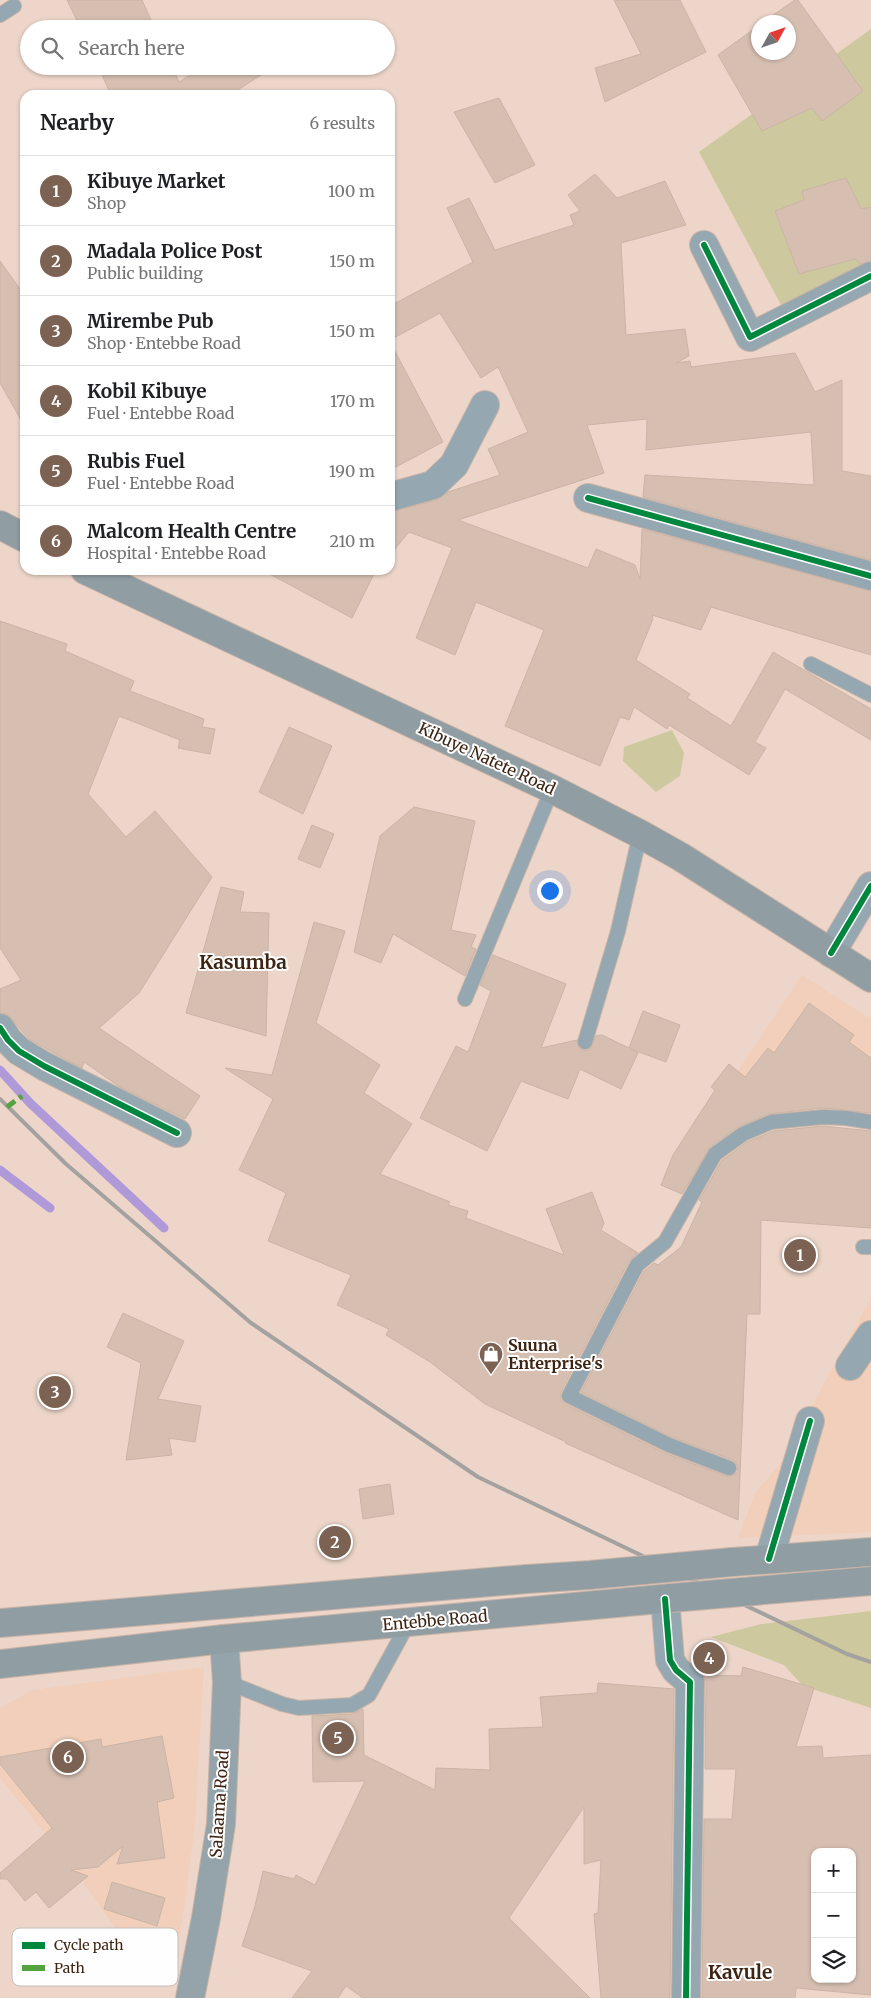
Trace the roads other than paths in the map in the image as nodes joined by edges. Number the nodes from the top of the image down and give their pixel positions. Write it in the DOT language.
graph roads {
  1 [pos="14,6"];
  2 [pos="0,15"];
  3 [pos="704,245"];
  4 [pos="871,276"];
  5 [pos="486,405"];
  6 [pos="395,496"];
  7 [pos="588,498"];
  8 [pos="0,525"];
  9 [pos="20,535"];
  10 [pos="96,575"];
  11 [pos="871,576"];
  12 [pos="811,664"];
  13 [pos="871,695"];
  14 [pos="552,789"];
  15 [pos="640,834"];
  16 [pos="871,886"];
  17 [pos="831,952"];
  18 [pos="871,978"];
  19 [pos="465,998"];
  20 [pos="0,1028"];
  21 [pos="584,1042"];
  22 [pos="871,1122"];
  23 [pos="177,1133"];
  24 [pos="871,1335"];
  25 [pos="850,1366"];
  26 [pos="810,1421"];
  27 [pos="729,1468"];
  28 [pos="871,1552"];
  29 [pos="769,1559"];
  30 [pos="871,1581"];
  31 [pos="668,1599"];
  32 [pos="409,1622"];
  33 [pos="0,1623"];
  34 [pos="224,1639"];
  35 [pos="0,1664"];
  36 [pos="227,1682"];
  37 [pos="190,1998"];
  38 [pos="686,1998"];
  1 -- 2 [label="lane"];
  3 -- 4 [label="street"];
  5 -- 6 [label="street"];
  7 -- 11 [label="street"];
  8 -- 9 [label="main road"];
  10 -- 14 [label="main road, Kibuye Natete Road"];
  12 -- 13 [label="lane"];
  14 -- 15 [label="main road, Kibuye Natete Road"];
  14 -- 19 [label="lane"];
  15 -- 17 [label="main road, Kibuye Natete Road"];
  15 -- 21 [label="lane"];
  16 -- 17 [label="street"];
  17 -- 18 [label="main road, Kibuye Natete Road"];
  20 -- 23 [label="street"];
  22 -- 27 [label="lane"];
  24 -- 25 [label="street"];
  26 -- 29 [label="street"];
  28 -- 29 [label="main road, Entebbe Road"];
  29 -- 33 [label="main road, Entebbe Road, bridge"];
  30 -- 31 [label="main road, Entebbe Road, bridge"];
  31 -- 32 [label="main road, Entebbe Road"];
  31 -- 38 [label="street"];
  32 -- 34 [label="main road, Entebbe Road"];
  32 -- 36 [label="lane"];
  34 -- 35 [label="main road, Entebbe Road"];
  34 -- 36 [label="main road, Salaama Road"];
  36 -- 37 [label="main road, Salaama Road"];
}
